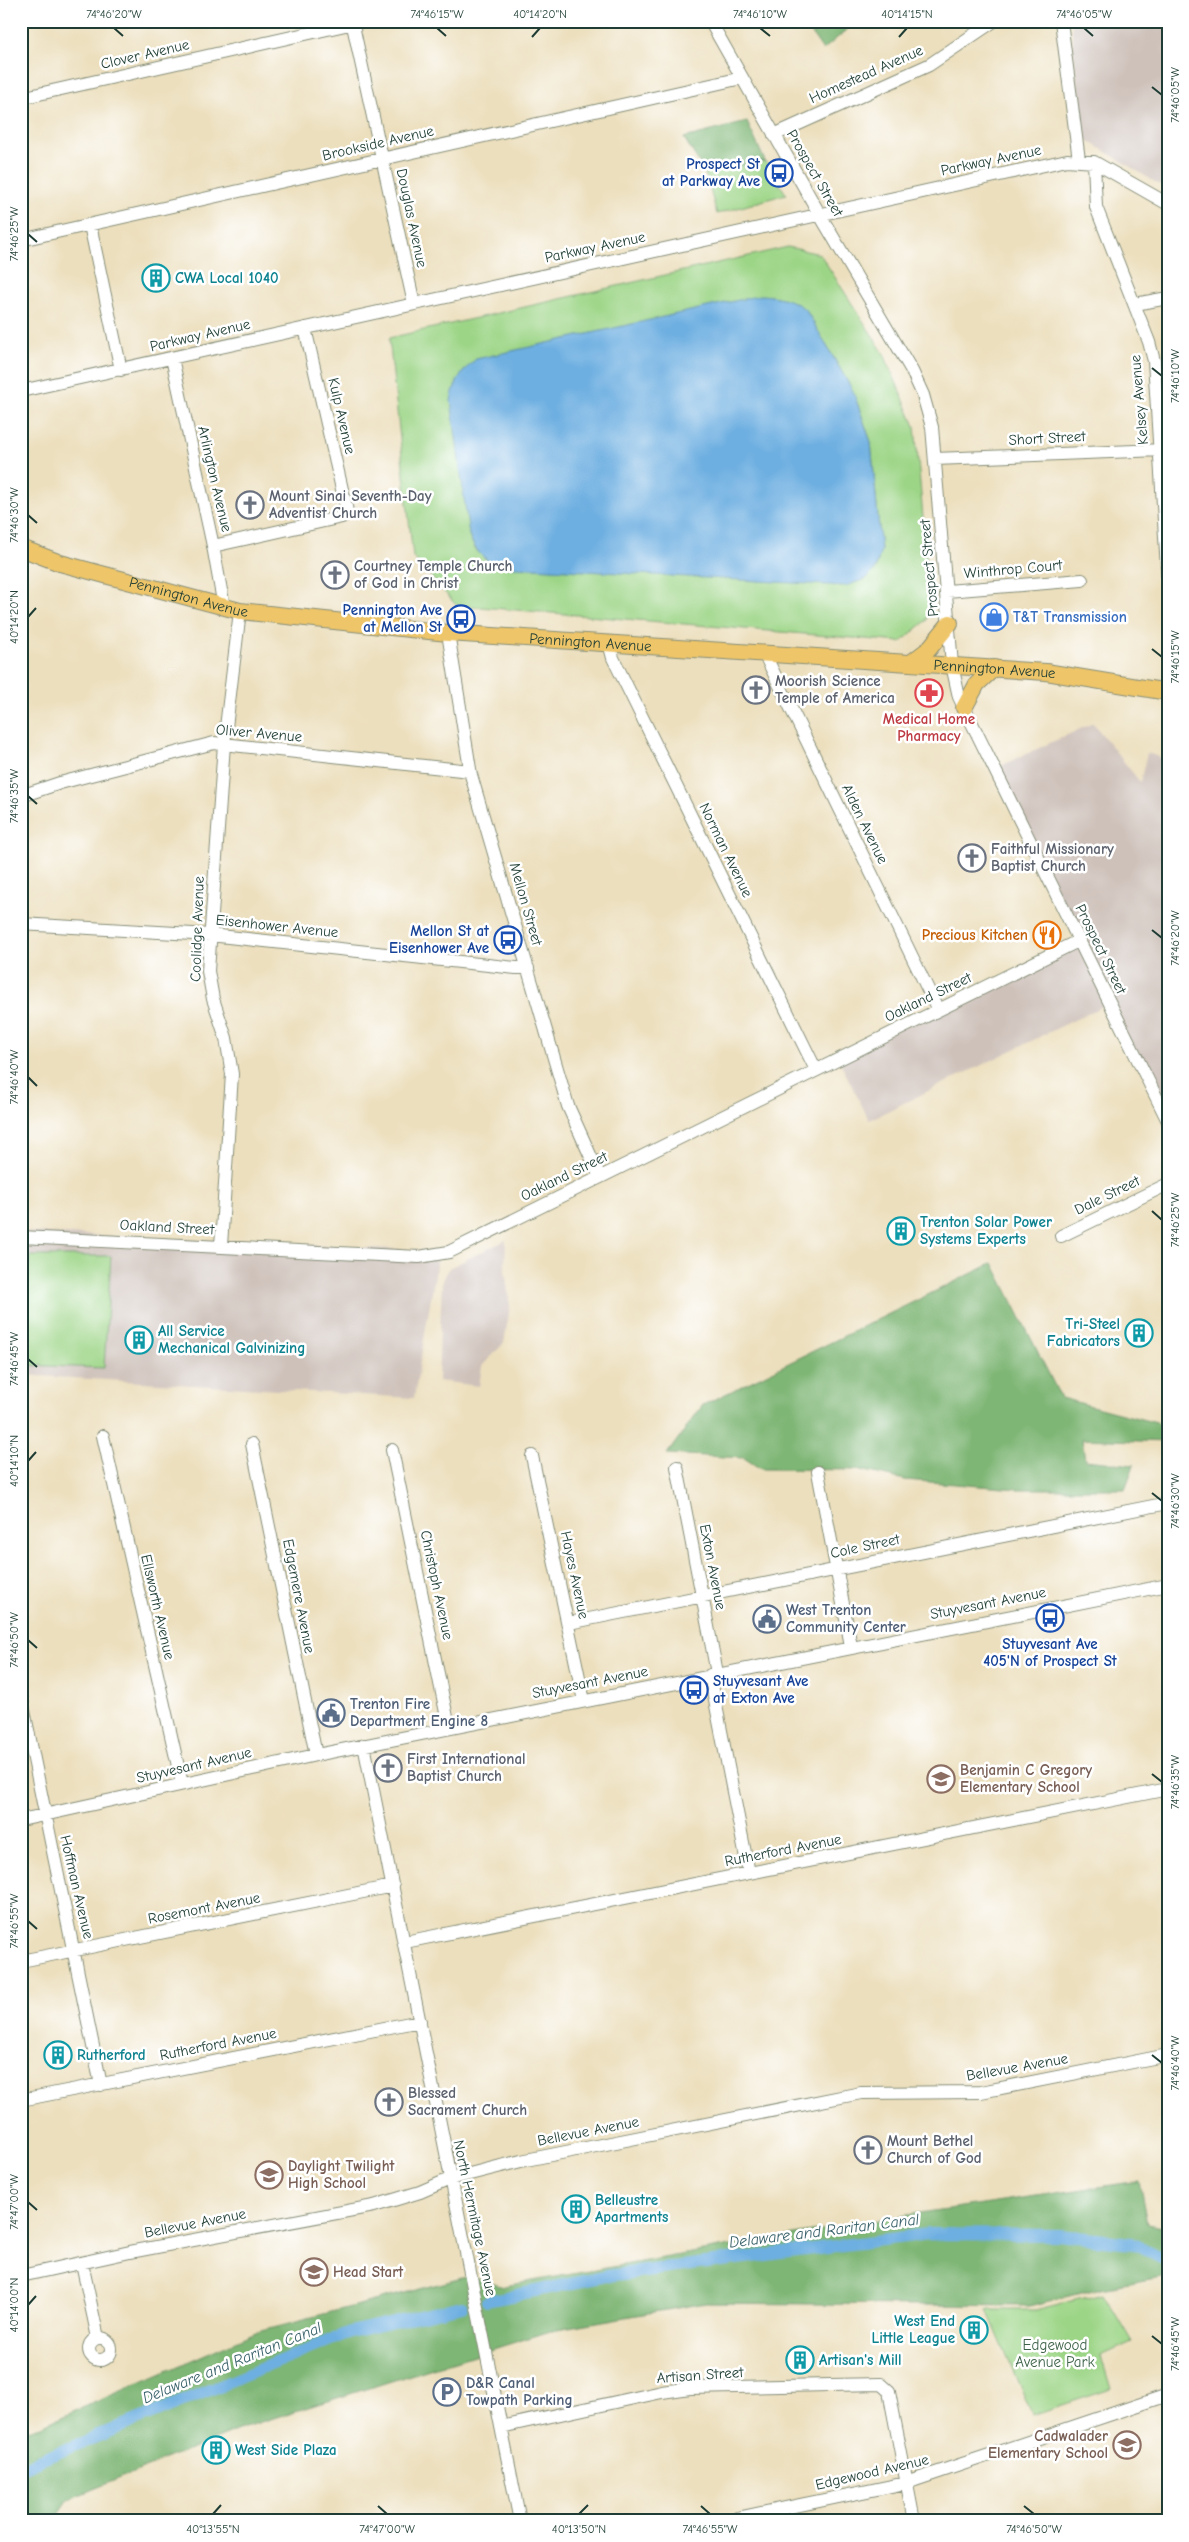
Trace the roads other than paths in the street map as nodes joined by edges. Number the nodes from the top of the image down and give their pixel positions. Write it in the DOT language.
graph roads {
  1 [pos="710,21"];
  2 [pos="994,21"];
  3 [pos="1061,21"];
  4 [pos="356,22"];
  5 [pos="742,78"];
  6 [pos="21,98"];
  7 [pos="774,135"];
  8 [pos="383,159"];
  9 [pos="1079,160"];
  10 [pos="1094,162"];
  11 [pos="1168,204"];
  12 [pos="820,215"];
  13 [pos="90,225"];
  14 [pos="21,240"];
  15 [pos="1168,298"];
  16 [pos="414,304"];
  17 [pos="1135,304"];
  18 [pos="305,328"];
  19 [pos="172,358"];
  20 [pos="121,370"];
  21 [pos="21,391"];
  22 [pos="1160,450"];
  23 [pos="935,460"];
  24 [pos="213,546"];
  25 [pos="21,548"];
  26 [pos="1082,580"];
  27 [pos="1168,585"];
  28 [pos="947,591"];
  29 [pos="224,607"];
  30 [pos="240,610"];
  31 [pos="950,624"];
  32 [pos="448,633"];
  33 [pos="608,643"];
  34 [pos="764,653"];
  35 [pos="912,662"];
  36 [pos="952,665"];
  37 [pos="994,668"];
  38 [pos="1168,692"];
  39 [pos="964,708"];
  40 [pos="224,744"];
  41 [pos="470,771"];
  42 [pos="21,796"];
  43 [pos="21,924"];
  44 [pos="210,935"];
  45 [pos="1078,941"];
  46 [pos="528,968"];
  47 [pos="938,1010"];
  48 [pos="816,1070"];
  49 [pos="1168,1121"];
  50 [pos="600,1177"];
  51 [pos="1168,1184"];
  52 [pos="1061,1236"];
  53 [pos="21,1237"];
  54 [pos="221,1246"];
  55 [pos="103,1436"];
  56 [pos="252,1444"];
  57 [pos="392,1450"];
  58 [pos="532,1456"];
  59 [pos="677,1467"];
  60 [pos="818,1472"];
  61 [pos="1168,1503"];
  62 [pos="837,1569"];
  63 [pos="1168,1585"];
  64 [pos="702,1596"];
  65 [pos="569,1623"];
  66 [pos="851,1646"];
  67 [pos="713,1674"];
  68 [pos="21,1696"];
  69 [pos="584,1700"];
  70 [pos="449,1727"];
  71 [pos="364,1745"];
  72 [pos="316,1754"];
  73 [pos="182,1784"];
  74 [pos="1168,1789"];
  75 [pos="46,1814"];
  76 [pos="21,1820"];
  77 [pos="749,1874"];
  78 [pos="393,1886"];
  79 [pos="405,1942"];
  80 [pos="74,1950"];
  81 [pos="21,1961"];
  82 [pos="420,2021"];
  83 [pos="1168,2055"];
  84 [pos="101,2085"];
  85 [pos="21,2100"];
  86 [pos="450,2178"];
  87 [pos="82,2263"];
  88 [pos="21,2276"];
  89 [pos="98,2338"];
  90 [pos="1168,2395"];
  91 [pos="501,2427"];
  92 [pos="906,2483"];
  93 [pos="520,2521"];
  94 [pos="723,2521"];
  95 [pos="914,2521"];
  1 -- 5 [label="street, Prospect Street"];
  2 -- 7 [label="street, Homestead Avenue"];
  3 -- 9 [label="street"];
  4 -- 6 [label="street, Clover Avenue"];
  4 -- 8 [label="street, Douglas Avenue"];
  5 -- 7 [label="street, Prospect Street"];
  5 -- 8 [label="street, Brookside Avenue"];
  7 -- 12 [label="street, Prospect Street"];
  8 -- 13 [label="street, Brookside Avenue"];
  8 -- 16 [label="street, Douglas Avenue"];
  9 -- 10 [label="street, Parkway Avenue"];
  9 -- 12 [label="street, Parkway Avenue"];
  10 -- 11 [label="street, Parkway Avenue"];
  10 -- 17 [label="street, Kelsey Avenue"];
  12 -- 16 [label="street, Parkway Avenue"];
  12 -- 23 [label="street, Prospect Street"];
  13 -- 14 [label="street, Brookside Avenue"];
  13 -- 20 [label="street"];
  15 -- 17 [label="street"];
  16 -- 18 [label="street, Parkway Avenue"];
  17 -- 22 [label="street, Kelsey Avenue"];
  18 -- 19 [label="street, Parkway Avenue"];
  18 -- 24 [label="street, Kulp Avenue"];
  19 -- 20 [label="street, Parkway Avenue"];
  19 -- 24 [label="street, Arlington Avenue"];
  20 -- 21 [label="street, Parkway Avenue"];
  22 -- 23 [label="street, Short Street"];
  22 -- 27 [label="street, Kelsey Avenue"];
  23 -- 28 [label="street, Prospect Street"];
  24 -- 29 [label="street, Arlington Avenue"];
  25 -- 29 [label="main road, Pennington Avenue"];
  26 -- 28 [label="street, Winthrop Court"];
  28 -- 31 [label="street, Prospect Street"];
  29 -- 30 [label="main road, Pennington Avenue"];
  30 -- 32 [label="main road, Pennington Avenue"];
  30 -- 40 [label="street, Coolidge Avenue"];
  31 -- 35 [label="main road"];
  31 -- 36 [label="street, Prospect Street"];
  32 -- 33 [label="main road, Pennington Avenue"];
  32 -- 41 [label="street, Mellon Street"];
  33 -- 34 [label="main road, Pennington Avenue"];
  33 -- 48 [label="street, Norman Avenue"];
  34 -- 35 [label="main road, Pennington Avenue"];
  34 -- 47 [label="street, Alden Avenue"];
  35 -- 36 [label="main road, Pennington Avenue"];
  36 -- 37 [label="main road, Pennington Avenue"];
  36 -- 39 [label="street, Prospect Street"];
  37 -- 38 [label="main road, Pennington Avenue"];
  37 -- 39 [label="main road"];
  39 -- 45 [label="street, Prospect Street"];
  40 -- 41 [label="street, Oliver Avenue"];
  40 -- 42 [label="street, Oliver Avenue"];
  40 -- 44 [label="street, Coolidge Avenue"];
  41 -- 46 [label="street, Mellon Street"];
  43 -- 44 [label="street, Eisenhower Avenue"];
  44 -- 46 [label="street, Eisenhower Avenue"];
  44 -- 54 [label="street, Coolidge Avenue"];
  45 -- 47 [label="street, Oakland Street"];
  45 -- 49 [label="street, Prospect Street"];
  46 -- 50 [label="street, Mellon Street"];
  47 -- 48 [label="street, Oakland Street"];
  48 -- 50 [label="street, Oakland Street"];
  50 -- 54 [label="street, Oakland Street"];
  51 -- 52 [label="street, Dale Street"];
  53 -- 54 [label="street, Oakland Street"];
  55 -- 73 [label="street, Ellsworth Avenue"];
  56 -- 72 [label="street, Edgemere Avenue"];
  57 -- 70 [label="street, Christoph Avenue"];
  58 -- 65 [label="street, Hayes Avenue"];
  59 -- 64 [label="street, Exton Avenue"];
  60 -- 62 [label="street"];
  61 -- 62 [label="street, Cole Street"];
  62 -- 64 [label="street, Cole Street"];
  62 -- 66 [label="street"];
  63 -- 66 [label="street, Stuyvesant Avenue"];
  64 -- 65 [label="street, Cole Street"];
  64 -- 67 [label="street, Exton Avenue"];
  65 -- 69 [label="street, Hayes Avenue"];
  66 -- 67 [label="street, Stuyvesant Avenue"];
  67 -- 69 [label="street, Stuyvesant Avenue"];
  67 -- 77 [label="street, Exton Avenue"];
  68 -- 75 [label="street, Hoffman Avenue"];
  69 -- 70 [label="street, Stuyvesant Avenue"];
  70 -- 71 [label="street, Stuyvesant Avenue"];
  71 -- 72 [label="street, Stuyvesant Avenue"];
  71 -- 78 [label="street, North Hermitage Avenue"];
  72 -- 73 [label="street, Stuyvesant Avenue"];
  73 -- 75 [label="street, Stuyvesant Avenue"];
  74 -- 77 [label="street, Rutherford Avenue"];
  75 -- 76 [label="street, Stuyvesant Avenue"];
  75 -- 80 [label="street, Hoffman Avenue"];
  77 -- 79 [label="street, Rutherford Avenue"];
  78 -- 79 [label="street, North Hermitage Avenue"];
  78 -- 80 [label="street, Rosemont Avenue"];
  79 -- 82 [label="street, North Hermitage Avenue"];
  80 -- 81 [label="street, Rosemont Avenue"];
  80 -- 84 [label="street, Hoffman Avenue"];
  82 -- 84 [label="street, Rutherford Avenue"];
  82 -- 86 [label="street, North Hermitage Avenue"];
  83 -- 86 [label="street, Bellevue Avenue"];
  84 -- 85 [label="street, Rutherford Avenue"];
  86 -- 87 [label="street, Bellevue Avenue"];
  86 -- 91 [label="street, North Hermitage Avenue"];
  87 -- 88 [label="street, Bellevue Avenue"];
  87 -- 89 [label="street"];
  90 -- 92 [label="street, Edgewood Avenue"];
  91 -- 92 [label="street, Artisan Street"];
  91 -- 93 [label="street, North Hermitage Avenue"];
  92 -- 94 [label="street, Edgewood Avenue"];
  92 -- 95 [label="street"];
}
